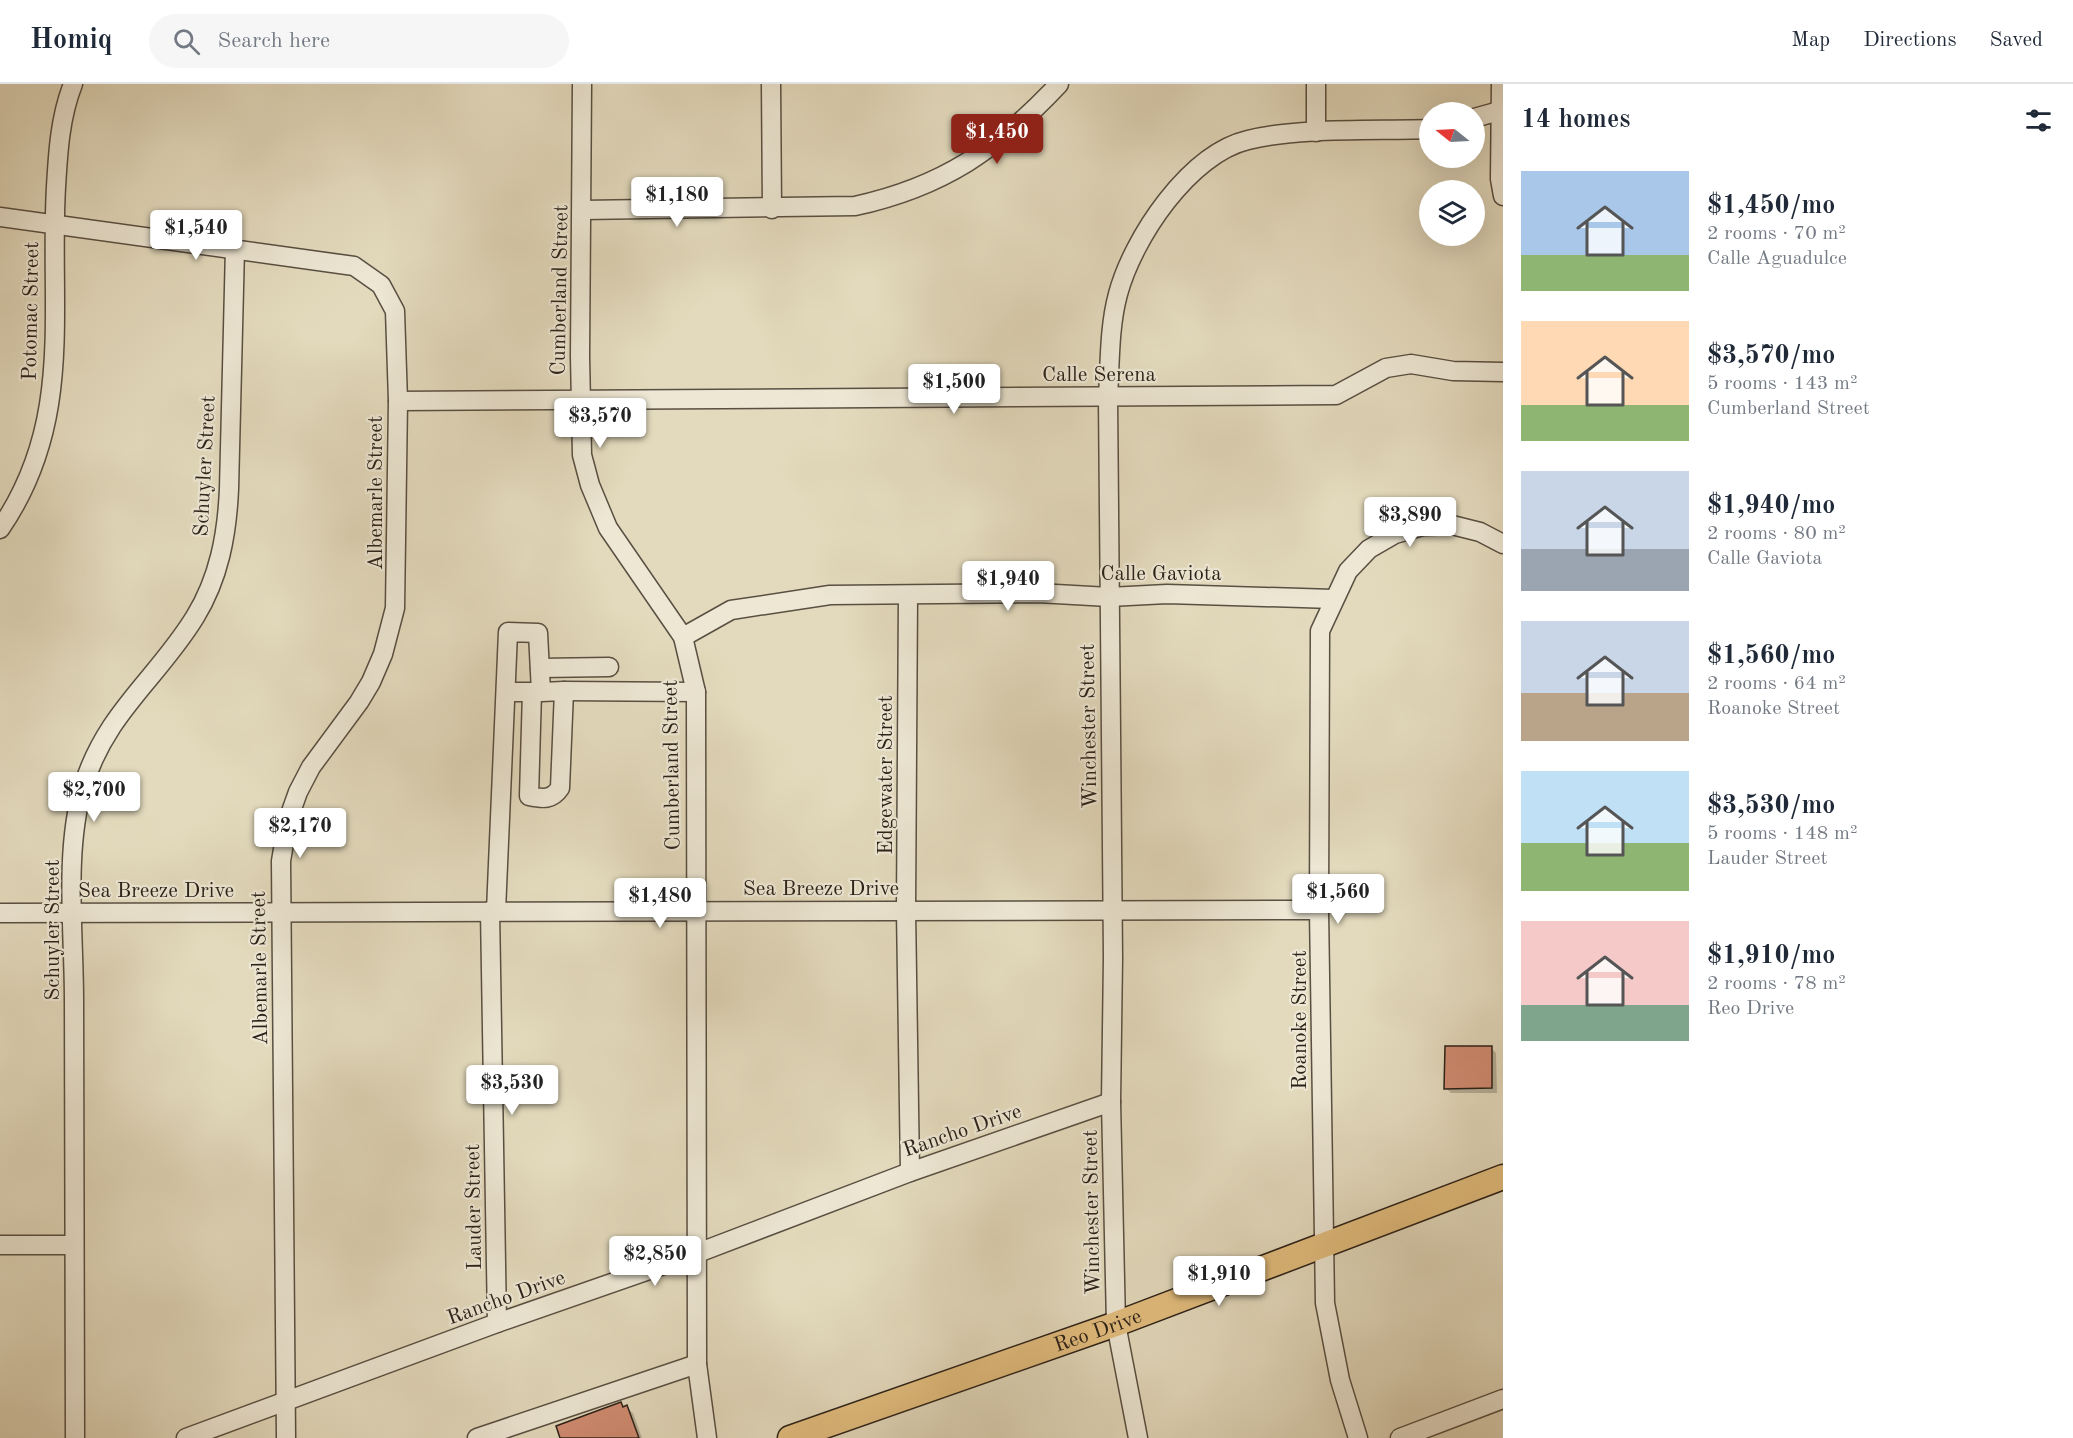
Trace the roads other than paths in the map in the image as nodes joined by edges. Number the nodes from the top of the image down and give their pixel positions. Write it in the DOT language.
graph roads {
  1 [pos="582,84"];
  2 [pos="771,84"];
  3 [pos="1059,84"];
  4 [pos="1316,84"];
  5 [pos="1500,84"];
  6 [pos="71,85"];
  7 [pos="1502,110"];
  8 [pos="1485,115"];
  9 [pos="1419,129"];
  10 [pos="1316,132"];
  11 [pos="1503,196"];
  12 [pos="772,209"];
  13 [pos="582,210"];
  14 [pos="0,217"];
  15 [pos="53,226"];
  16 [pos="235,248"];
  17 [pos="1503,372"];
  18 [pos="1108,398"];
  19 [pos="580,399"];
  20 [pos="398,401"];
  21 [pos="0,529"];
  22 [pos="1503,544"];
  23 [pos="908,595"];
  24 [pos="1109,597"];
  25 [pos="1333,599"];
  26 [pos="683,637"];
  27 [pos="609,667"];
  28 [pos="540,668"];
  29 [pos="564,691"];
  30 [pos="506,692"];
  31 [pos="537,692"];
  32 [pos="696,692"];
  33 [pos="530,796"];
  34 [pos="502,810"];
  35 [pos="906,910"];
  36 [pos="1112,910"];
  37 [pos="1319,910"];
  38 [pos="493,911"];
  39 [pos="695,911"];
  40 [pos="72,912"];
  41 [pos="280,912"];
  42 [pos="0,913"];
  43 [pos="1111,1102"];
  44 [pos="910,1172"];
  45 [pos="1503,1178"];
  46 [pos="0,1245"];
  47 [pos="74,1245"];
  48 [pos="1324,1245"];
  49 [pos="695,1254"];
  50 [pos="497,1323"];
  51 [pos="1116,1324"];
  52 [pos="697,1364"];
  53 [pos="1503,1399"];
  54 [pos="284,1404"];
  55 [pos="75,1438"];
  56 [pos="186,1438"];
  57 [pos="286,1438"];
  58 [pos="477,1438"];
  59 [pos="707,1438"];
  60 [pos="790,1438"];
  61 [pos="1138,1438"];
  62 [pos="1358,1438"];
  63 [pos="1400,1438"];
  1 -- 13 [label="street, Cumberland Street"];
  2 -- 12 [label="street"];
  3 -- 12 [label="street"];
  4 -- 10 [label="street"];
  5 -- 7 [label="street"];
  6 -- 15 [label="street, Potomac Street"];
  7 -- 8 [label="street"];
  7 -- 11 [label="street"];
  9 -- 10 [label="street, Winchester Street"];
  10 -- 18 [label="street, Winchester Street"];
  12 -- 13 [label="street"];
  13 -- 19 [label="street, Cumberland Street"];
  14 -- 15 [label="street"];
  15 -- 16 [label="street"];
  15 -- 21 [label="street, Potomac Street"];
  16 -- 20 [label="street, Albemarle Street"];
  16 -- 40 [label="street, Schuyler Street"];
  17 -- 18 [label="street, Calle Serena"];
  18 -- 19 [label="street, Calle Serena"];
  18 -- 24 [label="street, Winchester Street"];
  19 -- 20 [label="street, Calle Serena"];
  19 -- 26 [label="street, Cumberland Street"];
  20 -- 41 [label="street, Albemarle Street"];
  22 -- 25 [label="street"];
  23 -- 24 [label="street, Calle Gaviota"];
  23 -- 26 [label="street, Calle Gaviota"];
  23 -- 35 [label="street, Edgewater Street"];
  24 -- 25 [label="street, Calle Gaviota"];
  24 -- 36 [label="street, Winchester Street"];
  25 -- 37 [label="street, Roanoke Street"];
  26 -- 32 [label="street, Cumberland Street"];
  27 -- 28 [label="street"];
  28 -- 30 [label="street, Lauder Street"];
  28 -- 31 [label="street"];
  29 -- 31 [label="street"];
  29 -- 32 [label="street"];
  29 -- 33 [label="street"];
  30 -- 31 [label="street"];
  30 -- 34 [label="street, Lauder Street"];
  31 -- 33 [label="street"];
  32 -- 39 [label="street, Cumberland Street"];
  33 -- 34 [label="street"];
  34 -- 38 [label="street, Lauder Street"];
  35 -- 36 [label="street, Sea Breeze Drive"];
  35 -- 39 [label="street, Sea Breeze Drive"];
  35 -- 44 [label="street, Edgewater Street"];
  36 -- 37 [label="street, Sea Breeze Drive"];
  36 -- 43 [label="street, Winchester Street"];
  37 -- 48 [label="street, Roanoke Street"];
  38 -- 39 [label="street, Sea Breeze Drive"];
  38 -- 41 [label="street, Sea Breeze Drive"];
  38 -- 50 [label="street, Lauder Street"];
  39 -- 49 [label="street, Cumberland Street"];
  40 -- 41 [label="street, Sea Breeze Drive"];
  40 -- 42 [label="street, Sea Breeze Drive"];
  40 -- 47 [label="street, Schuyler Street"];
  41 -- 54 [label="street, Albemarle Street"];
  43 -- 44 [label="street, Rancho Drive"];
  43 -- 51 [label="street, Winchester Street"];
  44 -- 49 [label="street, Rancho Drive"];
  45 -- 48 [label="main road, Reo Drive"];
  46 -- 47 [label="street"];
  47 -- 55 [label="street, Schuyler Street"];
  48 -- 51 [label="main road, Reo Drive"];
  48 -- 62 [label="street, Roanoke Street"];
  49 -- 50 [label="street, Rancho Drive"];
  49 -- 52 [label="street, Cumberland Street"];
  50 -- 54 [label="street, Rancho Drive"];
  51 -- 60 [label="main road, Reo Drive"];
  51 -- 61 [label="street, Winchester Street"];
  52 -- 58 [label="street"];
  52 -- 59 [label="street, Cumberland Street"];
  53 -- 63 [label="street"];
  54 -- 56 [label="street, Rancho Drive"];
  54 -- 57 [label="street, Albemarle Street"];
}
